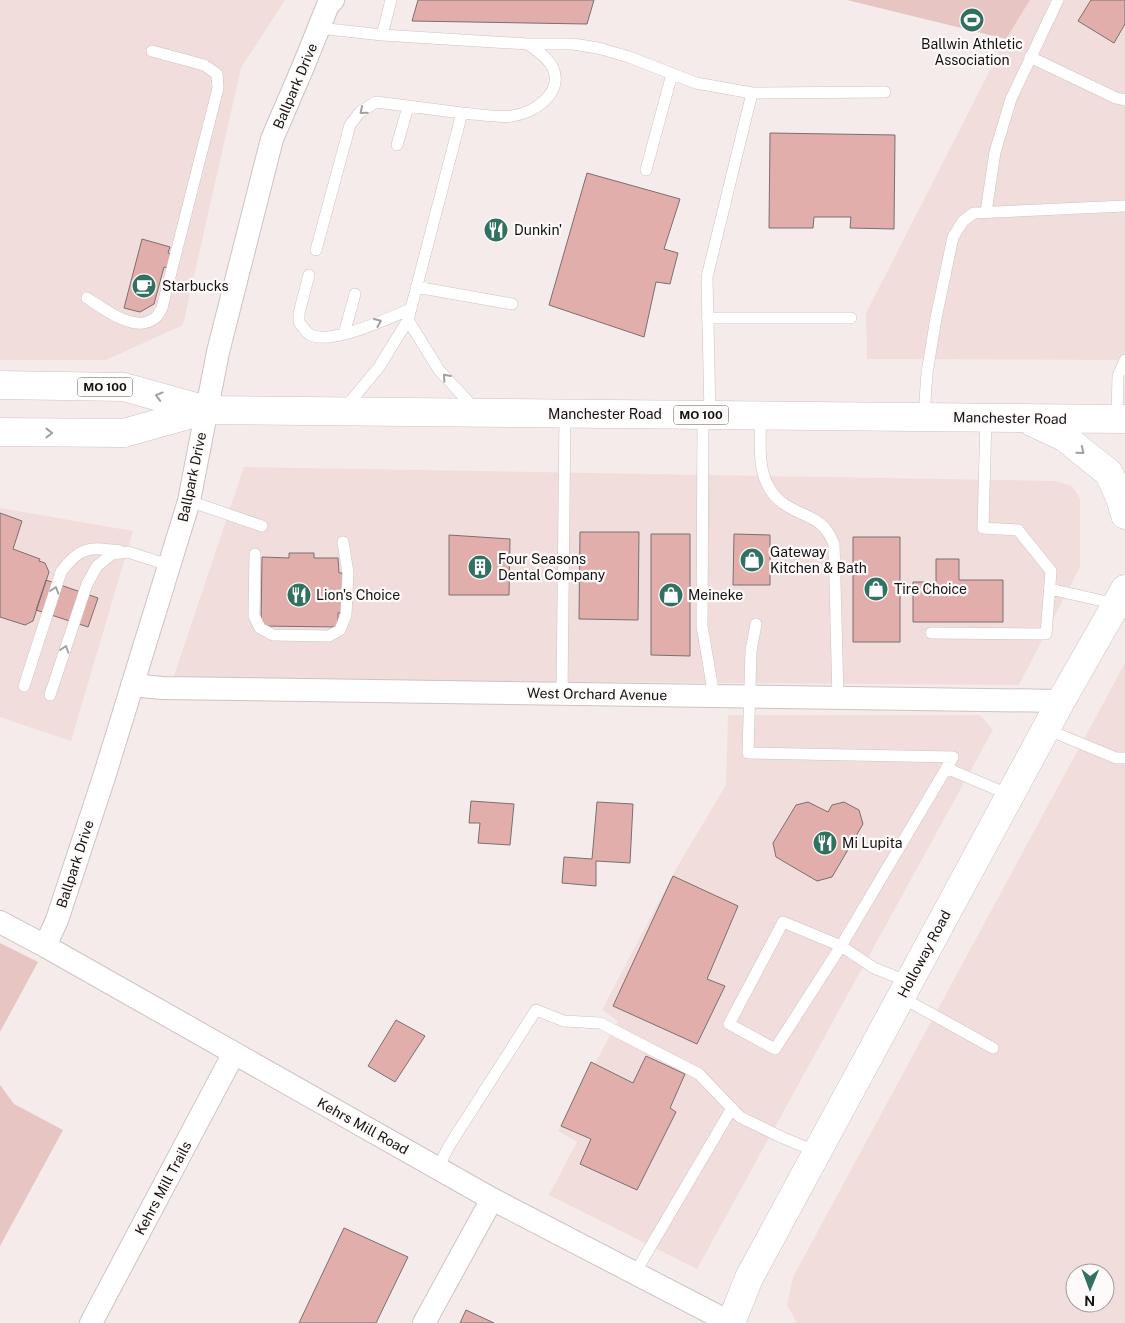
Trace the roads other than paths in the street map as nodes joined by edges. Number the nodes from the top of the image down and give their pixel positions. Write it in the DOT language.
graph roads {
  1 [pos="391,0"];
  2 [pos="1058,0"];
  3 [pos="329,2"];
  4 [pos="319,28"];
  5 [pos="382,36"];
  6 [pos="528,44"];
  7 [pos="152,51"];
  8 [pos="1030,57"];
  9 [pos="672,74"];
  10 [pos="886,92"];
  11 [pos="752,93"];
  12 [pos="1125,100"];
  13 [pos="408,106"];
  14 [pos="462,113"];
  15 [pos="397,145"];
  16 [pos="646,170"];
  17 [pos="1125,206"];
  18 [pos="986,212"];
  19 [pos="316,250"];
  20 [pos="309,274"];
  21 [pos="416,288"];
  22 [pos="355,294"];
  23 [pos="87,298"];
  24 [pos="512,304"];
  25 [pos="409,314"];
  26 [pos="707,318"];
  27 [pos="851,318"];
  28 [pos="344,334"];
  29 [pos="1125,360"];
  30 [pos="0,385"];
  31 [pos="206,410"];
  32 [pos="342,412"];
  33 [pos="479,413"];
  34 [pos="565,414"];
  35 [pos="706,415"];
  36 [pos="761,415"];
  37 [pos="924,416"];
  38 [pos="986,418"];
  39 [pos="1024,418"];
  40 [pos="1121,419"];
  41 [pos="0,432"];
  42 [pos="189,501"];
  43 [pos="1125,515"];
  44 [pos="262,526"];
  45 [pos="343,542"];
  46 [pos="128,552"];
  47 [pos="255,554"];
  48 [pos="168,565"];
  49 [pos="1050,589"];
  50 [pos="1121,597"];
  51 [pos="756,624"];
  52 [pos="931,632"];
  53 [pos="132,685"];
  54 [pos="24,686"];
  55 [pos="562,694"];
  56 [pos="50,695"];
  57 [pos="714,696"];
  58 [pos="750,697"];
  59 [pos="838,698"];
  60 [pos="1061,701"];
  61 [pos="1046,729"];
  62 [pos="1125,758"];
  63 [pos="946,768"];
  64 [pos="1010,795"];
  65 [pos="0,922"];
  66 [pos="45,946"];
  67 [pos="841,946"];
  68 [pos="905,990"];
  69 [pos="993,1048"];
  70 [pos="234,1053"];
  71 [pos="732,1108"];
  72 [pos="817,1152"];
  73 [pos="438,1168"];
  74 [pos="492,1199"];
  75 [pos="634,1273"];
  76 [pos="91,1323"];
  77 [pos="424,1323"];
  78 [pos="731,1323"];
  1 -- 5 [label="lane"];
  2 -- 8 [label="lane"];
  3 -- 4 [label="street, Ballpark Drive"];
  4 -- 5 [label="lane"];
  4 -- 31 [label="street, Ballpark Drive"];
  5 -- 6 [label="lane"];
  6 -- 9 [label="lane"];
  6 -- 14 [label="lane"];
  7 -- 23 [label="lane"];
  8 -- 12 [label="lane"];
  8 -- 18 [label="lane"];
  9 -- 11 [label="lane"];
  9 -- 16 [label="lane"];
  10 -- 11 [label="lane"];
  11 -- 26 [label="lane"];
  13 -- 14 [label="lane"];
  13 -- 15 [label="lane"];
  13 -- 19 [label="lane, one-way"];
  14 -- 21 [label="lane"];
  17 -- 18 [label="lane"];
  18 -- 37 [label="lane"];
  20 -- 28 [label="lane"];
  21 -- 24 [label="lane"];
  21 -- 25 [label="lane"];
  22 -- 28 [label="lane"];
  28 -- 25 [label="lane, one-way"];
  25 -- 32 [label="lane"];
  33 -- 25 [label="lane, one-way"];
  26 -- 27 [label="lane"];
  26 -- 35 [label="lane"];
  29 -- 40 [label="lane"];
  31 -- 30 [label="main road, Manchester Road / MO 100, one-way"];
  31 -- 32 [label="main road, Manchester Road / MO 100"];
  41 -- 31 [label="main road, Manchester Road / MO 100, one-way"];
  31 -- 42 [label="street, Ballpark Drive"];
  32 -- 33 [label="main road, Manchester Road / MO 100"];
  33 -- 34 [label="main road, Manchester Road / MO 100"];
  34 -- 35 [label="main road, Manchester Road / MO 100"];
  34 -- 55 [label="lane"];
  35 -- 36 [label="main road, Manchester Road / MO 100"];
  35 -- 57 [label="lane"];
  36 -- 37 [label="main road, Manchester Road / MO 100"];
  36 -- 59 [label="lane"];
  37 -- 38 [label="main road, Manchester Road / MO 100"];
  38 -- 39 [label="main road, Manchester Road / MO 100"];
  38 -- 49 [label="lane"];
  39 -- 40 [label="main road, Manchester Road / MO 100"];
  39 -- 43 [label="main road, one-way"];
  42 -- 44 [label="lane"];
  42 -- 48 [label="street, Ballpark Drive"];
  45 -- 47 [label="lane"];
  46 -- 48 [label="lane"];
  54 -- 46 [label="lane, one-way"];
  56 -- 46 [label="lane, one-way"];
  48 -- 53 [label="street, Ballpark Drive"];
  49 -- 50 [label="lane"];
  49 -- 52 [label="lane"];
  50 -- 60 [label="main road, Holloway Road"];
  51 -- 58 [label="lane"];
  53 -- 55 [label="street, West Orchard Avenue"];
  53 -- 66 [label="street, Ballpark Drive"];
  55 -- 57 [label="street, West Orchard Avenue"];
  57 -- 58 [label="street, West Orchard Avenue"];
  58 -- 59 [label="street, West Orchard Avenue"];
  58 -- 63 [label="lane"];
  59 -- 60 [label="street, West Orchard Avenue"];
  60 -- 61 [label="main road, Holloway Road"];
  61 -- 62 [label="lane"];
  61 -- 64 [label="main road, Holloway Road"];
  63 -- 64 [label="lane"];
  63 -- 67 [label="lane"];
  64 -- 68 [label="main road, Holloway Road"];
  65 -- 66 [label="street, Kehrs Mill Road"];
  66 -- 70 [label="street, Kehrs Mill Road"];
  67 -- 67 [label="lane"];
  67 -- 68 [label="lane"];
  68 -- 69 [label="lane"];
  68 -- 72 [label="main road, Holloway Road"];
  70 -- 73 [label="street, Kehrs Mill Road"];
  70 -- 76 [label="street, Kehrs Mill Trails"];
  71 -- 72 [label="lane"];
  71 -- 73 [label="lane"];
  71 -- 75 [label="lane"];
  72 -- 78 [label="main road, Holloway Road"];
  73 -- 74 [label="street, Kehrs Mill Road"];
  74 -- 75 [label="street, Kehrs Mill Road"];
  74 -- 77 [label="street"];
  75 -- 78 [label="street, Kehrs Mill Road"];
}
